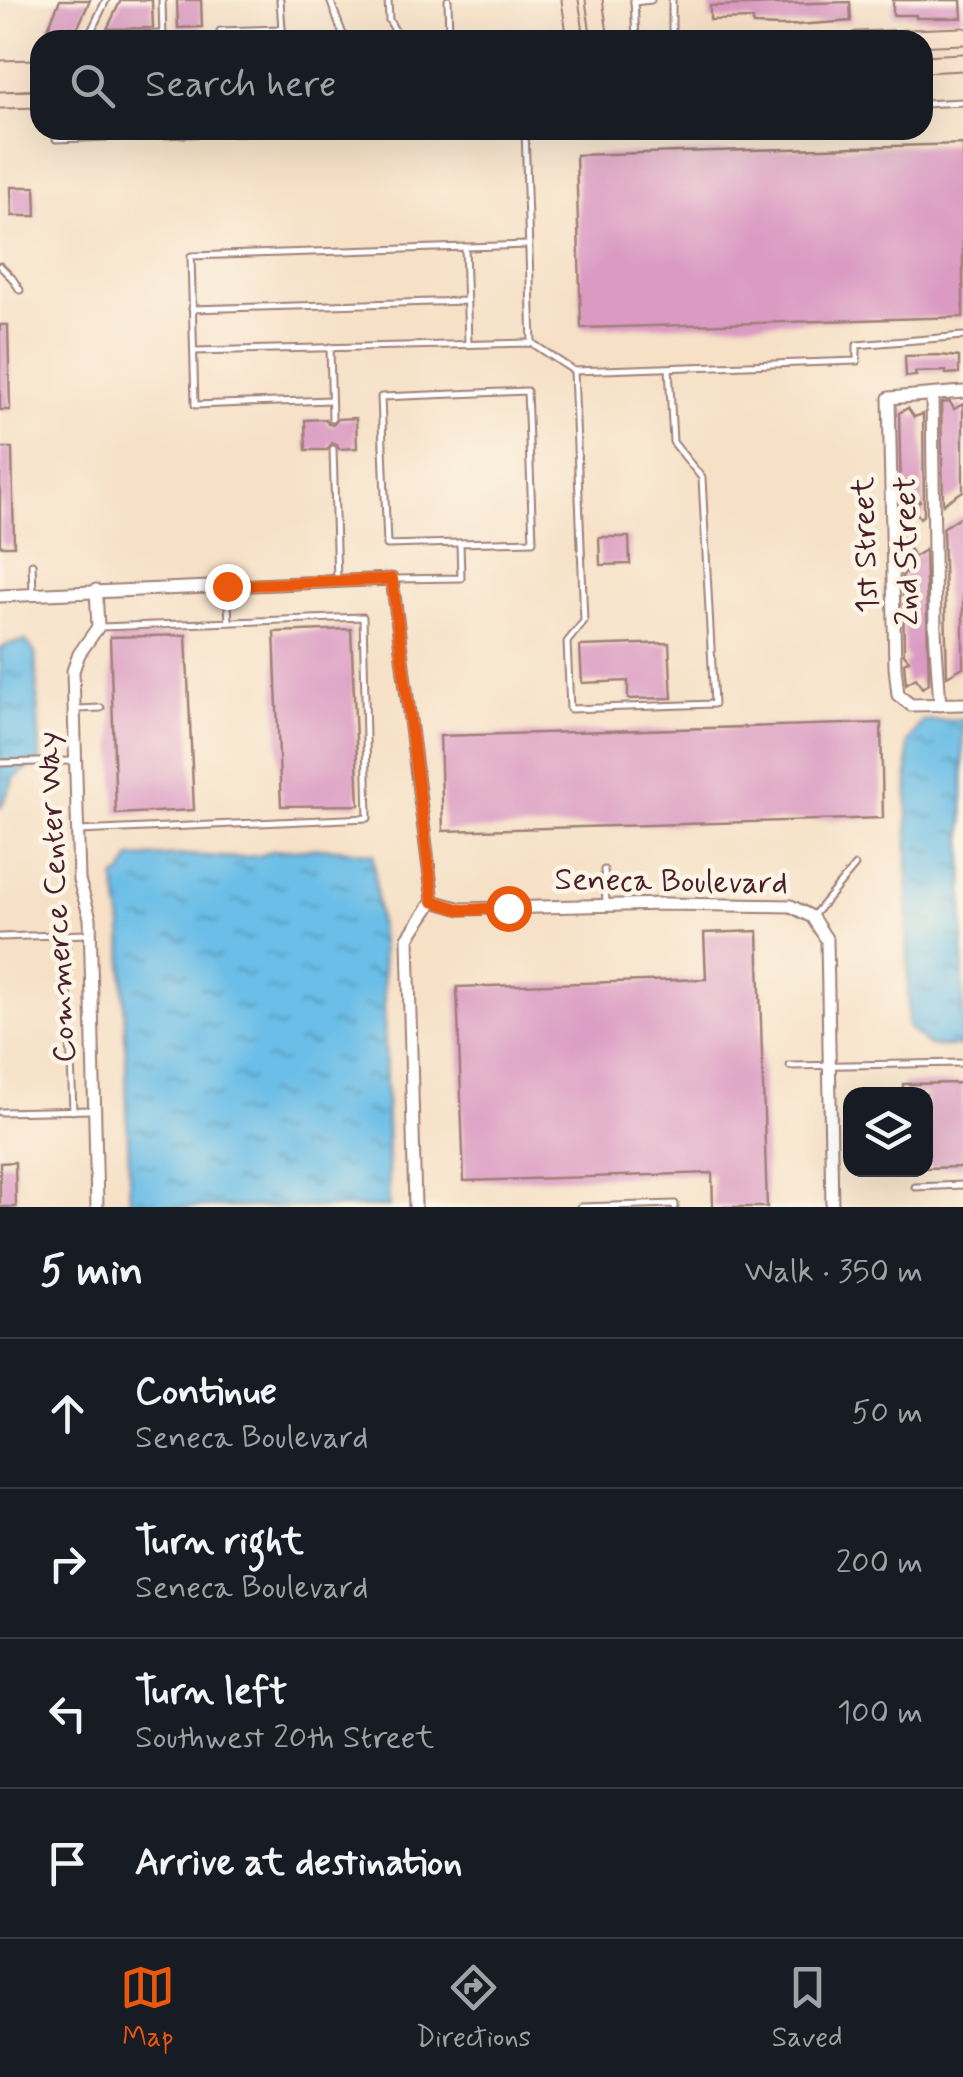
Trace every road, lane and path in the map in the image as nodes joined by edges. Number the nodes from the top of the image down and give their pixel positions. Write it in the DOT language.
graph roads {
  1 [pos="106,0"];
  2 [pos="162,0"];
  3 [pos="280,0"];
  4 [pos="330,0"];
  5 [pos="388,0"];
  6 [pos="448,0"];
  7 [pos="570,0"];
  8 [pos="594,0"];
  9 [pos="651,0"];
  10 [pos="672,0"];
  11 [pos="634,1"];
  12 [pos="282,29"];
  13 [pos="91,30"];
  14 [pos="163,30"];
  15 [pos="251,30"];
  16 [pos="341,30"];
  17 [pos="394,30"];
  18 [pos="449,30"];
  19 [pos="574,30"];
  20 [pos="598,30"];
  21 [pos="635,30"];
  22 [pos="672,30"];
  23 [pos="963,36"];
  24 [pos="933,37"];
  25 [pos="963,62"];
  26 [pos="933,64"];
  27 [pos="30,68"];
  28 [pos="0,69"];
  29 [pos="30,81"];
  30 [pos="0,82"];
  31 [pos="30,99"];
  32 [pos="0,100"];
  33 [pos="963,102"];
  34 [pos="933,104"];
  35 [pos="525,140"];
  36 [pos="528,245"];
  37 [pos="465,247"];
  38 [pos="0,266"];
  39 [pos="20,290"];
  40 [pos="466,301"];
  41 [pos="192,309"];
  42 [pos="963,336"];
  43 [pos="532,343"];
  44 [pos="468,344"];
  45 [pos="330,348"];
  46 [pos="194,350"];
  47 [pos="670,368"];
  48 [pos="574,372"];
  49 [pos="963,392"];
  50 [pos="932,396"];
  51 [pos="331,400"];
  52 [pos="332,419"];
  53 [pos="333,450"];
  54 [pos="460,543"];
  55 [pos="32,564"];
  56 [pos="392,579"];
  57 [pos="337,581"];
  58 [pos="227,586"];
  59 [pos="96,590"];
  60 [pos="33,593"];
  61 [pos="0,596"];
  62 [pos="229,622"];
  63 [pos="98,627"];
  64 [pos="963,704"];
  65 [pos="940,705"];
  66 [pos="101,708"];
  67 [pos="75,710"];
  68 [pos="76,761"];
  69 [pos="0,763"];
  70 [pos="79,831"];
  71 [pos="855,866"];
  72 [pos="604,870"];
  73 [pos="433,901"];
  74 [pos="606,905"];
  75 [pos="812,917"];
  76 [pos="66,934"];
  77 [pos="90,934"];
  78 [pos="0,936"];
  79 [pos="963,1063"];
  80 [pos="790,1066"];
  81 [pos="829,1066"];
  82 [pos="95,1110"];
  83 [pos="74,1111"];
  84 [pos="0,1112"];
  85 [pos="963,1186"];
  86 [pos="915,1187"];
  87 [pos="97,1207"];
  88 [pos="415,1207"];
  89 [pos="580,1207"];
  90 [pos="675,1207"];
  91 [pos="832,1207"];
  1 -- 13 [label="lane"];
  2 -- 14 [label="lane"];
  3 -- 12 [label="lane"];
  4 -- 16 [label="lane"];
  5 -- 17 [label="lane"];
  6 -- 18 [label="lane"];
  7 -- 19 [label="main road"];
  8 -- 20 [label="main road"];
  9 -- 11 [label="lane"];
  10 -- 22 [label="lane"];
  11 -- 21 [label="lane"];
  12 -- 15 [label="lane"];
  23 -- 24 [label="main road"];
  25 -- 26 [label="main road"];
  27 -- 28 [label="main road"];
  29 -- 30 [label="main road"];
  31 -- 32 [label="main road"];
  33 -- 34 [label="lane"];
  35 -- 36 [label="lane"];
  36 -- 37 [label="lane"];
  36 -- 43 [label="lane"];
  37 -- 40 [label="lane"];
  37 -- 41 [label="lane"];
  38 -- 39 [label="lane"];
  40 -- 41 [label="lane"];
  40 -- 44 [label="lane"];
  41 -- 46 [label="lane"];
  42 -- 47 [label="lane"];
  43 -- 44 [label="lane"];
  43 -- 48 [label="lane"];
  44 -- 45 [label="lane"];
  45 -- 46 [label="lane"];
  45 -- 51 [label="lane"];
  46 -- 51 [label="lane"];
  47 -- 48 [label="lane"];
  47 -- 48 [label="lane"];
  49 -- 50 [label="street, 1st Street"];
  50 -- 65 [label="street, 2nd Street"];
  50 -- 65 [label="street, 1st Street"];
  51 -- 52 [label="lane"];
  53 -- 57 [label="lane"];
  54 -- 54 [label="lane"];
  54 -- 56 [label="lane"];
  55 -- 60 [label="lane"];
  56 -- 57 [label="street"];
  56 -- 73 [label="street"];
  57 -- 58 [label="street"];
  58 -- 59 [label="street"];
  58 -- 62 [label="lane"];
  59 -- 60 [label="street"];
  59 -- 63 [label="street"];
  60 -- 61 [label="street"];
  62 -- 63 [label="lane"];
  62 -- 70 [label="lane"];
  63 -- 67 [label="street, Commerce Center Way"];
  64 -- 65 [label="street, 1st Street"];
  66 -- 67 [label="lane"];
  67 -- 68 [label="street, Commerce Center Way"];
  68 -- 69 [label="lane"];
  68 -- 70 [label="street, Commerce Center Way"];
  70 -- 77 [label="street, Commerce Center Way"];
  71 -- 75 [label="lane"];
  72 -- 74 [label="lane"];
  73 -- 74 [label="street, Seneca Boulevard"];
  73 -- 88 [label="street"];
  74 -- 75 [label="street, Seneca Boulevard"];
  75 -- 81 [label="street"];
  76 -- 77 [label="lane"];
  76 -- 78 [label="lane"];
  76 -- 83 [label="lane"];
  77 -- 82 [label="street, Commerce Center Way"];
  79 -- 81 [label="lane"];
  80 -- 81 [label="lane"];
  81 -- 91 [label="street"];
  82 -- 83 [label="lane"];
  82 -- 87 [label="street, Commerce Center Way"];
  83 -- 84 [label="lane"];
  85 -- 86 [label="lane"];
  89 -- 90 [label="lane"];
}
